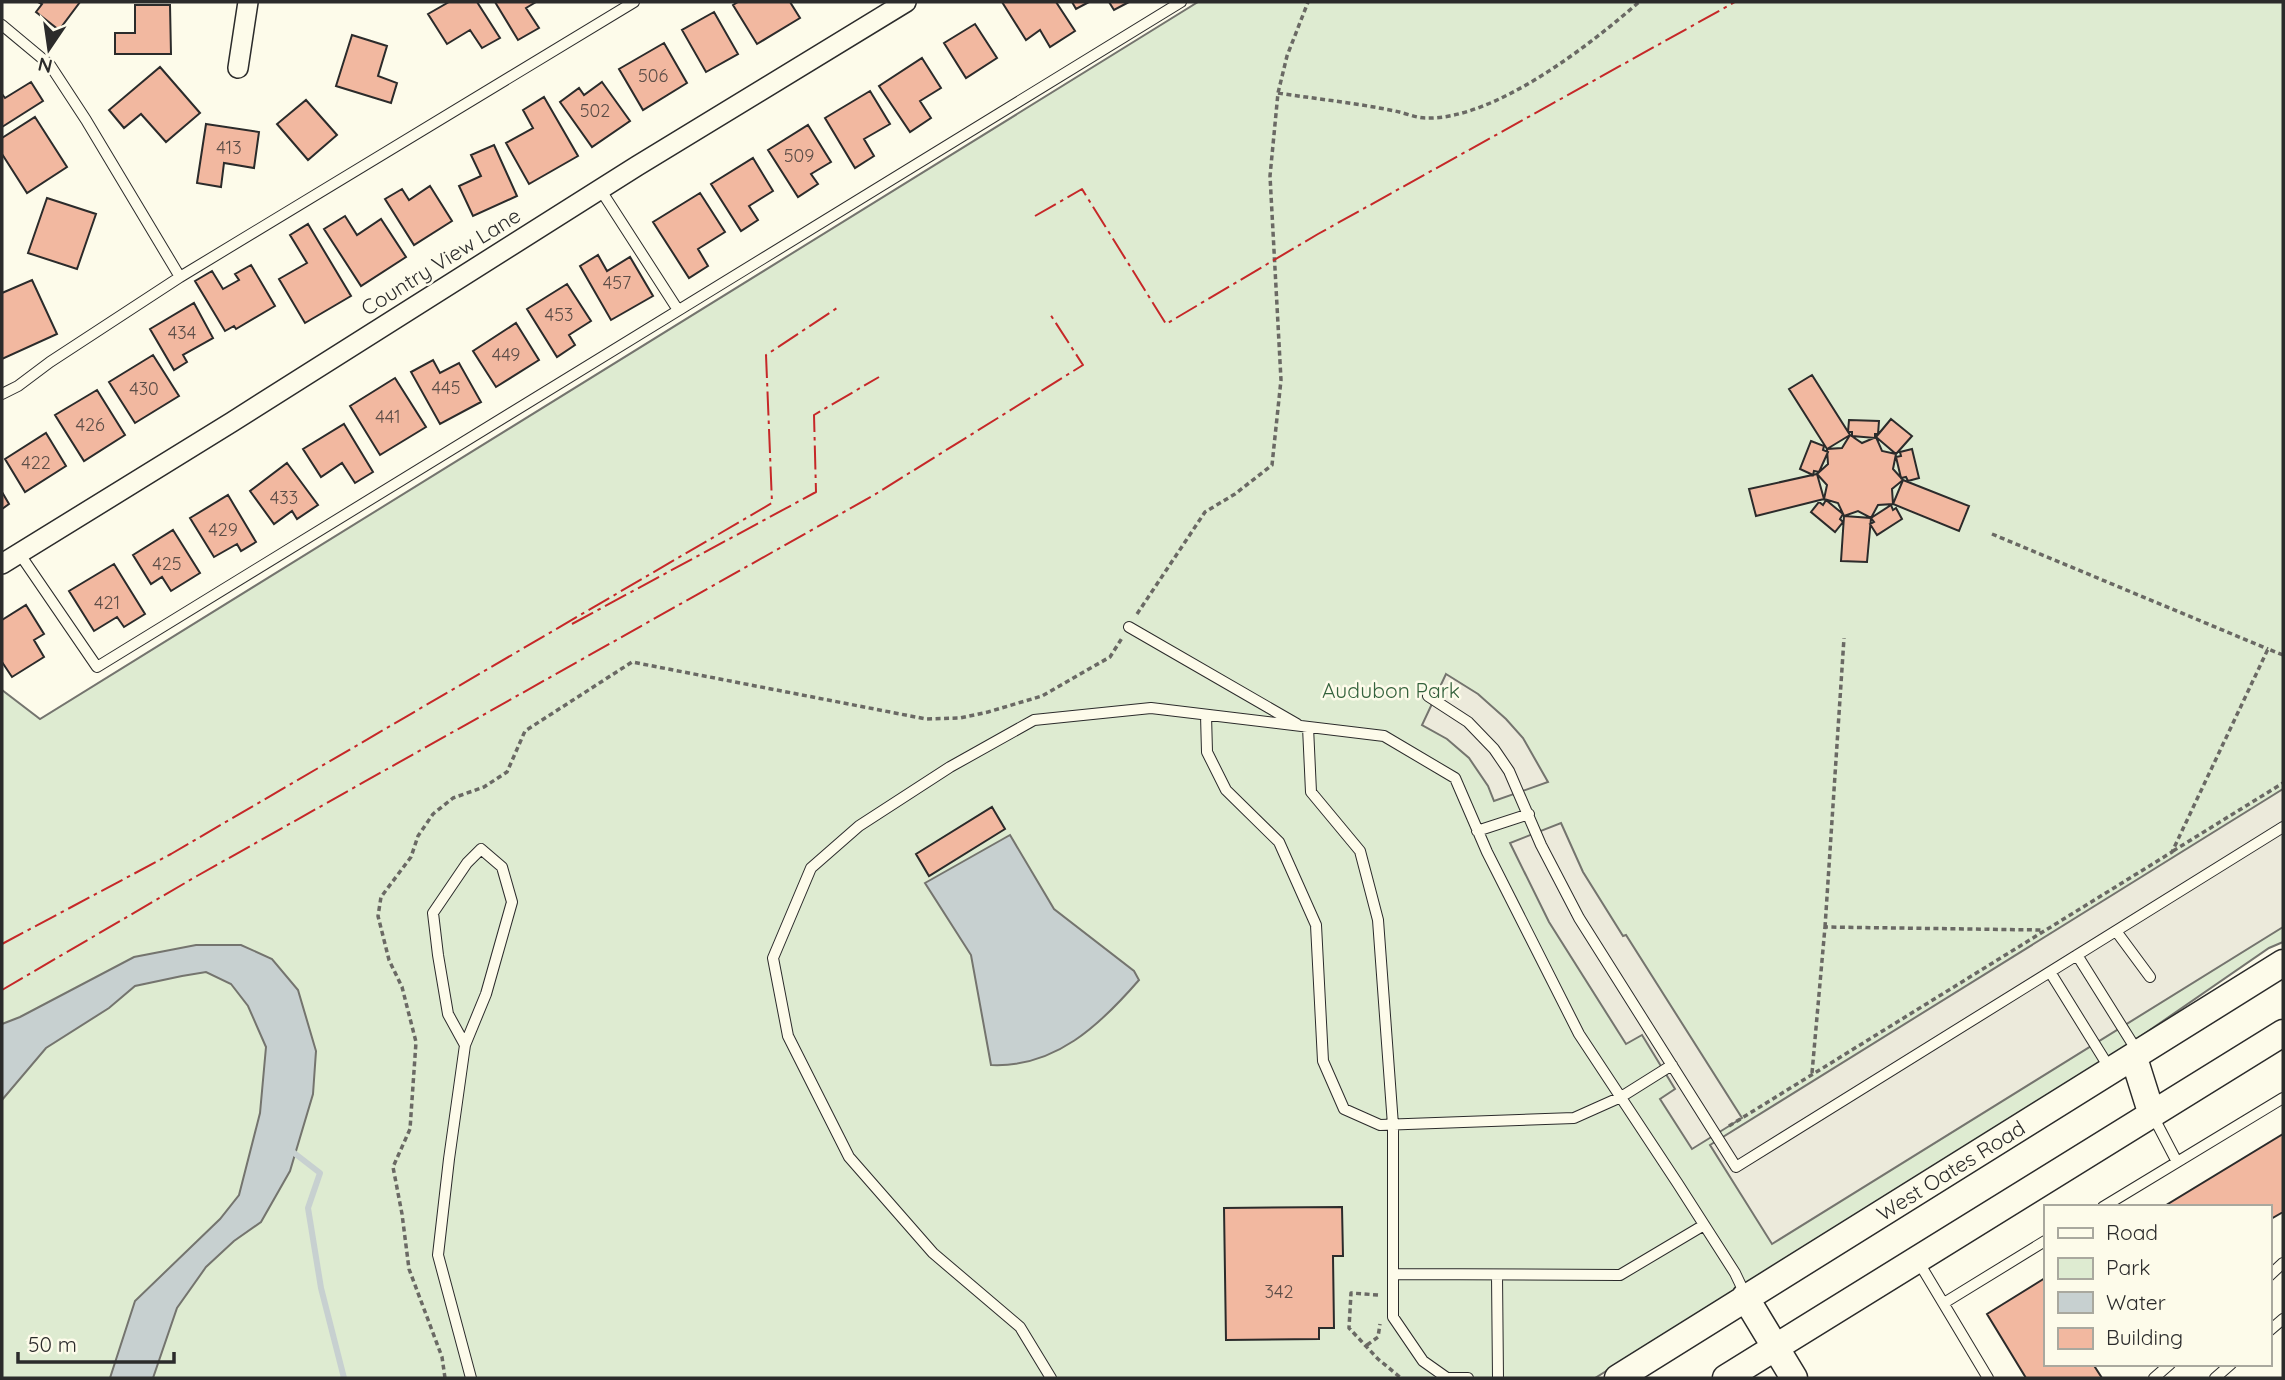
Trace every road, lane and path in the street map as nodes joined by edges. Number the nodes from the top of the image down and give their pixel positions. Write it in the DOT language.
graph roads {
  1 [pos="248,2"];
  2 [pos="634,2"];
  3 [pos="906,2"];
  4 [pos="1181,2"];
  5 [pos="1308,2"];
  6 [pos="1639,2"];
  7 [pos="2,25"];
  8 [pos="238,68"];
  9 [pos="1278,93"];
  10 [pos="600,189"];
  11 [pos="180,277"];
  12 [pos="678,310"];
  13 [pos="2,394"];
  14 [pos="1992,534"];
  15 [pos="19,552"];
  16 [pos="2,564"];
  17 [pos="1129,627"];
  18 [pos="1844,638"];
  19 [pos="2268,649"];
  20 [pos="2283,655"];
  21 [pos="1428,696"];
  22 [pos="1206,715"];
  23 [pos="1305,727"];
  24 [pos="2283,783"];
  25 [pos="1529,814"];
  26 [pos="2283,827"];
  27 [pos="1477,831"];
  28 [pos="2172,852"];
  29 [pos="1825,927"];
  30 [pos="2044,930"];
  31 [pos="2116,931"];
  32 [pos="2077,955"];
  33 [pos="2283,963"];
  34 [pos="2050,972"];
  35 [pos="2150,977"];
  36 [pos="2283,1032"];
  37 [pos="465,1045"];
  38 [pos="2134,1058"];
  39 [pos="1672,1065"];
  40 [pos="1812,1073"];
  41 [pos="1620,1097"];
  42 [pos="2283,1098"];
  43 [pos="2152,1115"];
  44 [pos="1392,1125"];
  45 [pos="1729,1126"];
  46 [pos="2177,1162"];
  47 [pos="2106,1205"];
  48 [pos="1704,1225"];
  49 [pos="2044,1242"];
  50 [pos="1918,1260"];
  51 [pos="1393,1274"];
  52 [pos="1497,1275"];
  53 [pos="1385,1296"];
  54 [pos="1745,1297"];
  55 [pos="1944,1303"];
  56 [pos="1381,1316"];
  57 [pos="1367,1345"];
  58 [pos="1776,1348"];
  59 [pos="2168,1366"];
  60 [pos="2229,1366"];
  61 [pos="445,1378"];
  62 [pos="471,1378"];
  63 [pos="1051,1378"];
  64 [pos="1401,1378"];
  65 [pos="1468,1378"];
  66 [pos="1498,1378"];
  67 [pos="1618,1378"];
  68 [pos="1726,1378"];
  69 [pos="1794,1378"];
  70 [pos="1988,1378"];
  71 [pos="2154,1378"];
  72 [pos="2215,1378"];
  1 -- 8 [label="street"];
  2 -- 11 [label="lane"];
  3 -- 10 [label="street, Country View Lane"];
  4 -- 12 [label="lane"];
  5 -- 9 [label="path"];
  6 -- 9 [label="path"];
  7 -- 11 [label="lane"];
  9 -- 17 [label="path"];
  10 -- 12 [label="lane"];
  10 -- 15 [label="street, Country View Lane"];
  11 -- 13 [label="lane"];
  12 -- 15 [label="lane"];
  14 -- 19 [label="path"];
  15 -- 16 [label="street, Country View Lane"];
  17 -- 23 [label="lane"];
  17 -- 61 [label="path"];
  18 -- 29 [label="path"];
  19 -- 20 [label="path"];
  19 -- 28 [label="path"];
  21 -- 25 [label="lane"];
  22 -- 23 [label="lane"];
  22 -- 44 [label="lane"];
  22 -- 63 [label="lane"];
  23 -- 27 [label="lane"];
  23 -- 44 [label="lane"];
  24 -- 28 [label="path"];
  25 -- 27 [label="lane"];
  25 -- 39 [label="lane"];
  26 -- 31 [label="lane"];
  27 -- 41 [label="lane"];
  28 -- 30 [label="path"];
  29 -- 30 [label="path"];
  29 -- 40 [label="path"];
  30 -- 40 [label="path"];
  31 -- 32 [label="lane"];
  31 -- 35 [label="lane"];
  32 -- 34 [label="lane"];
  32 -- 38 [label="lane"];
  33 -- 38 [label="main road, West Oates Road"];
  34 -- 38 [label="lane"];
  34 -- 39 [label="lane"];
  36 -- 43 [label="main road"];
  37 -- 37 [label="lane"];
  37 -- 62 [label="lane"];
  38 -- 43 [label="main road"];
  38 -- 54 [label="main road, West Oates Road"];
  39 -- 41 [label="lane"];
  40 -- 45 [label="path"];
  41 -- 44 [label="lane"];
  41 -- 48 [label="lane"];
  42 -- 46 [label="lane"];
  43 -- 46 [label="lane"];
  43 -- 50 [label="main road"];
  44 -- 51 [label="lane"];
  46 -- 47 [label="lane"];
  48 -- 52 [label="lane"];
  48 -- 54 [label="lane"];
  49 -- 55 [label="lane"];
  50 -- 55 [label="lane"];
  50 -- 58 [label="main road"];
  51 -- 52 [label="lane"];
  51 -- 65 [label="lane"];
  52 -- 66 [label="lane"];
  53 -- 57 [label="path"];
  54 -- 58 [label="main road"];
  54 -- 67 [label="main road, West Oates Road"];
  55 -- 70 [label="lane"];
  56 -- 57 [label="path"];
  57 -- 64 [label="path"];
  58 -- 68 [label="main road"];
  58 -- 69 [label="main road"];
  59 -- 71 [label="lane"];
  60 -- 72 [label="lane"];
}
